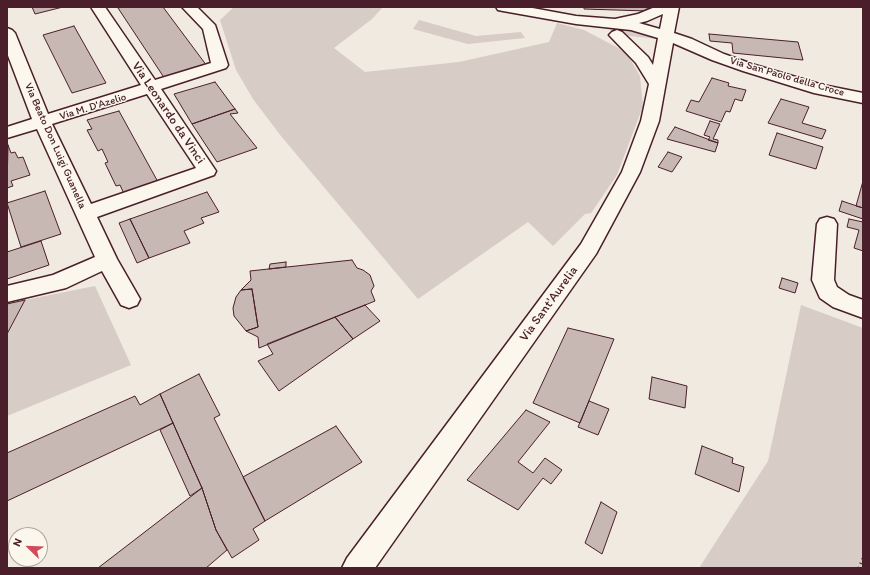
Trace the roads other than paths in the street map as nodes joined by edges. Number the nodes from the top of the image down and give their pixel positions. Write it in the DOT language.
graph roads {
  1 [pos="98,7"];
  2 [pos="189,7"];
  3 [pos="503,7"];
  4 [pos="662,7"];
  5 [pos="672,7"];
  6 [pos="518,8"];
  7 [pos="615,29"];
  8 [pos="8,38"];
  9 [pos="666,41"];
  10 [pos="657,84"];
  11 [pos="152,88"];
  12 [pos="863,98"];
  13 [pos="42,122"];
  14 [pos="7,133"];
  15 [pos="86,213"];
  16 [pos="828,224"];
  17 [pos="107,260"];
  18 [pos="7,294"];
  19 [pos="128,299"];
  20 [pos="863,309"];
  21 [pos="357,568"];
  1 -- 11 [label="street, Via Leonardo da Vinci"];
  2 -- 11 [label="street, Via M. D'Azelio"];
  3 -- 6 [label="street"];
  4 -- 7 [label="street"];
  5 -- 9 [label="street, Via Sant'Aurelia"];
  6 -- 7 [label="street, Via San Paolo della Croce"];
  7 -- 9 [label="street, Via San Paolo della Croce"];
  7 -- 10 [label="street"];
  8 -- 13 [label="street, Via Beato Don Luigi Guanella"];
  9 -- 10 [label="street, Via Sant'Aurelia"];
  9 -- 12 [label="street, Via San Paolo della Croce"];
  10 -- 21 [label="street, Via Sant'Aurelia"];
  11 -- 13 [label="street, Via M. D'Azelio"];
  11 -- 15 [label="street, Via Leonardo da Vinci"];
  13 -- 14 [label="street, Via M. D'Azelio"];
  13 -- 15 [label="street, Via Beato Don Luigi Guanella"];
  15 -- 17 [label="street, Via Beato Don Luigi Guanella"];
  16 -- 20 [label="street"];
  17 -- 18 [label="street"];
  17 -- 19 [label="street, Via Beato Don Luigi Guanella"];
}
